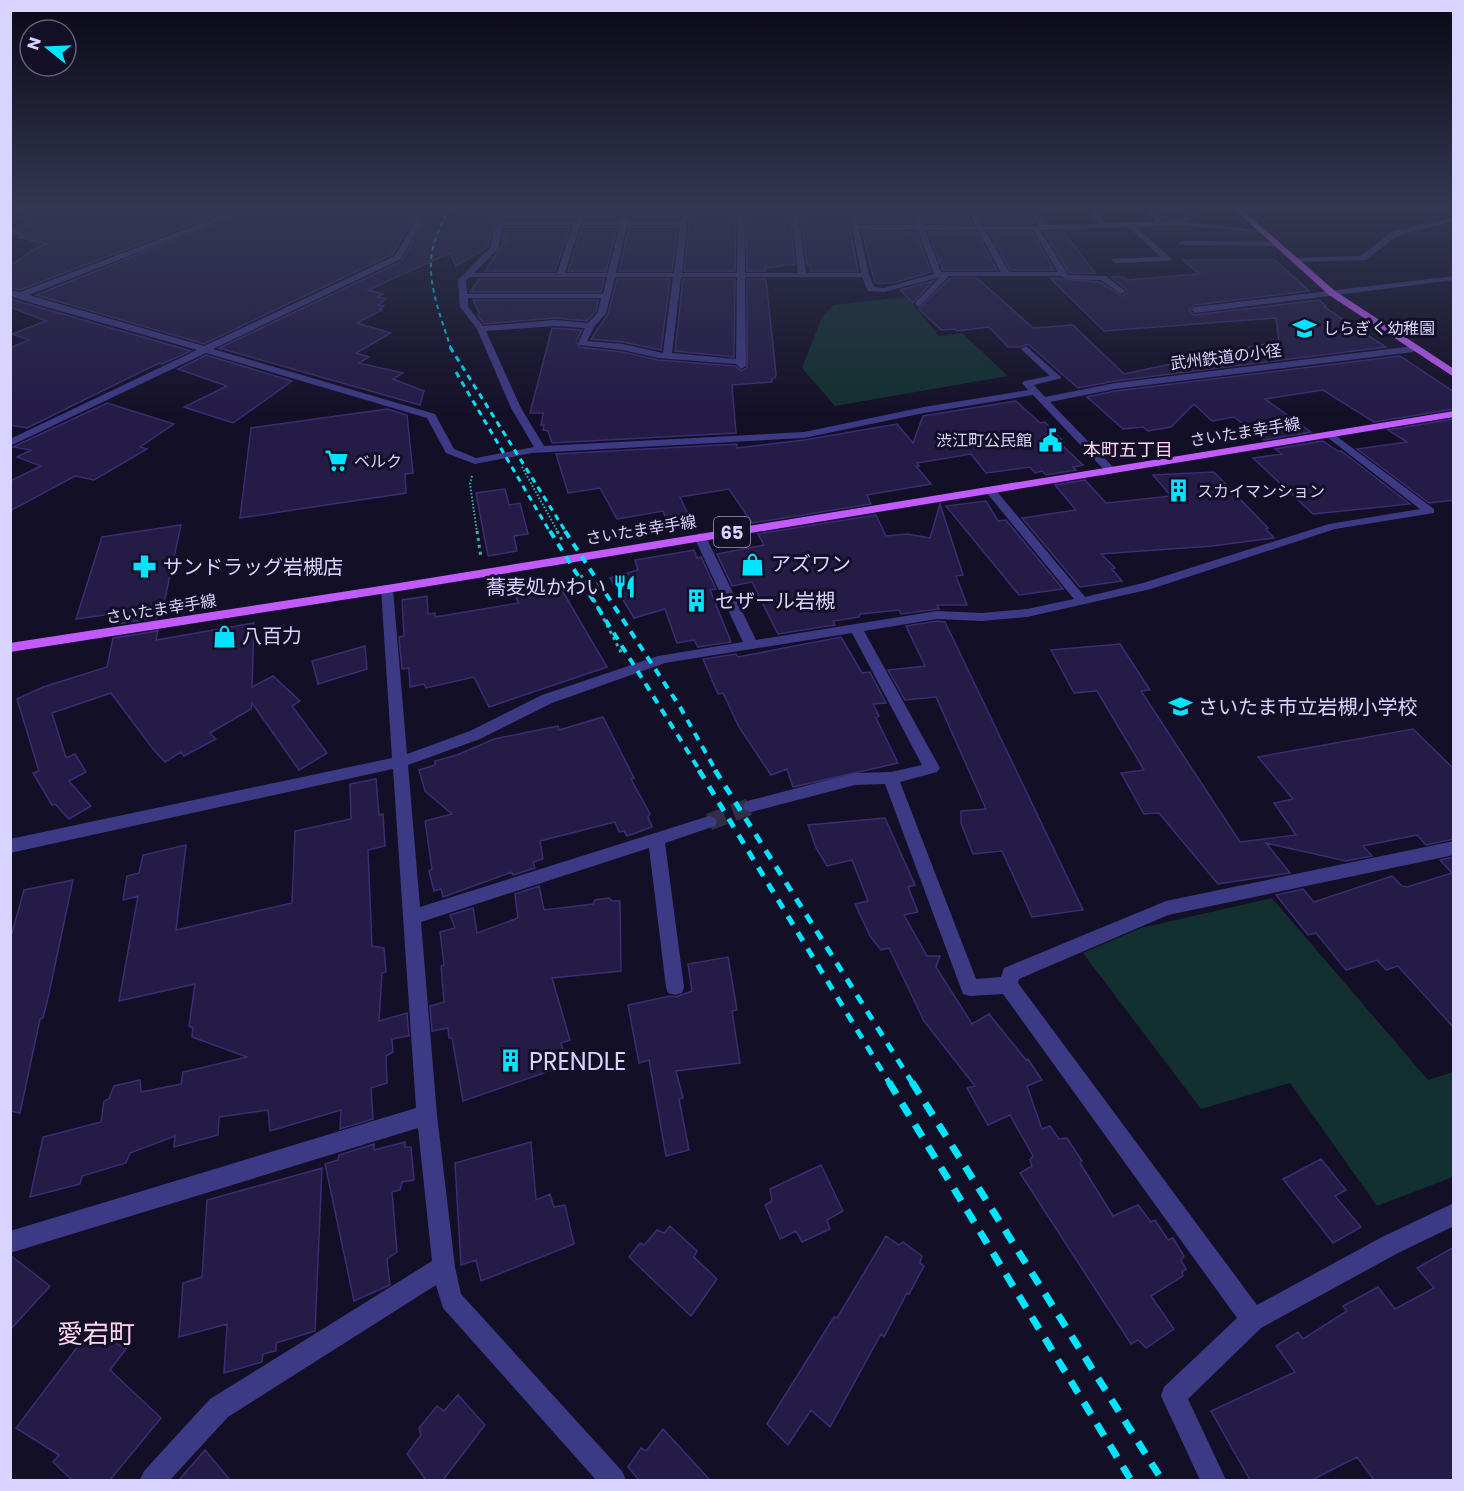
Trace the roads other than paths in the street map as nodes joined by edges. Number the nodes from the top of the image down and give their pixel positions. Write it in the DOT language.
graph roads {
  1 [pos="865,276"];
  2 [pos="69,277"];
  3 [pos="358,277"];
  4 [pos="466,277"];
  5 [pos="613,277"];
  6 [pos="678,277"];
  7 [pos="742,277"];
  8 [pos="929,277"];
  9 [pos="945,277"];
  10 [pos="1066,277"];
  11 [pos="1313,277"];
  12 [pos="1454,278"];
  13 [pos="10,292"];
  14 [pos="1121,292"];
  15 [pos="1332,293"];
  16 [pos="21,295"];
  17 [pos="463,296"];
  18 [pos="607,296"];
  19 [pos="10,299"];
  20 [pos="919,304"];
  21 [pos="1195,310"];
  22 [pos="590,326"];
  23 [pos="481,328"];
  24 [pos="1413,348"];
  25 [pos="1026,349"];
  26 [pos="209,350"];
  27 [pos="667,354"];
  28 [pos="1454,374"];
  29 [pos="1039,396"];
  30 [pos="1454,414"];
  31 [pos="1331,435"];
  32 [pos="10,443"];
  33 [pos="541,450"];
  34 [pos="1111,471"];
  35 [pos="990,490"];
  36 [pos="700,537"];
  37 [pos="387,590"];
  38 [pos="1082,601"];
  39 [pos="855,627"];
  40 [pos="751,644"];
  41 [pos="10,648"];
  42 [pos="400,762"];
  43 [pos="891,778"];
  44 [pos="751,806"];
  45 [pos="708,822"];
  46 [pos="656,839"];
  47 [pos="10,846"];
  48 [pos="1454,849"];
  49 [pos="412,917"];
  50 [pos="1008,985"];
  51 [pos="675,987"];
  52 [pos="427,1116"];
  53 [pos="1454,1214"];
  54 [pos="10,1242"];
  55 [pos="444,1267"];
  56 [pos="1253,1320"];
  57 [pos="153,1480"];
  58 [pos="613,1480"];
  59 [pos="1213,1480"];
  1 -- 8 [label="street"];
  2 -- 16 [label="street"];
  3 -- 26 [label="street"];
  4 -- 17 [label="street"];
  5 -- 18 [label="street"];
  6 -- 27 [label="street"];
  7 -- 27 [label="street"];
  9 -- 20 [label="street"];
  10 -- 14 [label="street"];
  11 -- 15 [label="main road"];
  12 -- 15 [label="street"];
  13 -- 16 [label="street"];
  15 -- 21 [label="street"];
  15 -- 24 [label="main road"];
  16 -- 19 [label="street"];
  16 -- 26 [label="street"];
  17 -- 18 [label="street"];
  17 -- 23 [label="street"];
  18 -- 22 [label="street"];
  22 -- 23 [label="street"];
  22 -- 27 [label="street"];
  23 -- 33 [label="street"];
  24 -- 28 [label="main road"];
  24 -- 29 [label="street, 武州鉄道の小径"];
  25 -- 29 [label="street"];
  26 -- 32 [label="street"];
  26 -- 33 [label="street, 武州鉄道の小径"];
  29 -- 33 [label="street, 武州鉄道の小径"];
  29 -- 34 [label="street"];
  30 -- 31 [label="main road, さいたま幸手線 / 65"];
  31 -- 34 [label="main road, さいたま幸手線 / 65"];
  31 -- 38 [label="street"];
  34 -- 35 [label="main road, さいたま幸手線 / 65"];
  35 -- 36 [label="main road, さいたま幸手線 / 65"];
  35 -- 38 [label="street"];
  36 -- 37 [label="main road, さいたま幸手線 / 65"];
  36 -- 40 [label="street"];
  37 -- 41 [label="main road, さいたま幸手線 / 65"];
  37 -- 42 [label="street"];
  38 -- 39 [label="street"];
  39 -- 40 [label="street"];
  39 -- 43 [label="street"];
  40 -- 42 [label="street"];
  42 -- 47 [label="street"];
  42 -- 49 [label="street"];
  43 -- 44 [label="street"];
  43 -- 50 [label="street"];
  45 -- 46 [label="street"];
  46 -- 49 [label="street"];
  46 -- 51 [label="street"];
  48 -- 50 [label="street"];
  49 -- 52 [label="street"];
  50 -- 56 [label="street"];
  52 -- 54 [label="street"];
  52 -- 55 [label="street"];
  53 -- 56 [label="street"];
  55 -- 57 [label="street"];
  55 -- 58 [label="street"];
  56 -- 59 [label="street"];
}
